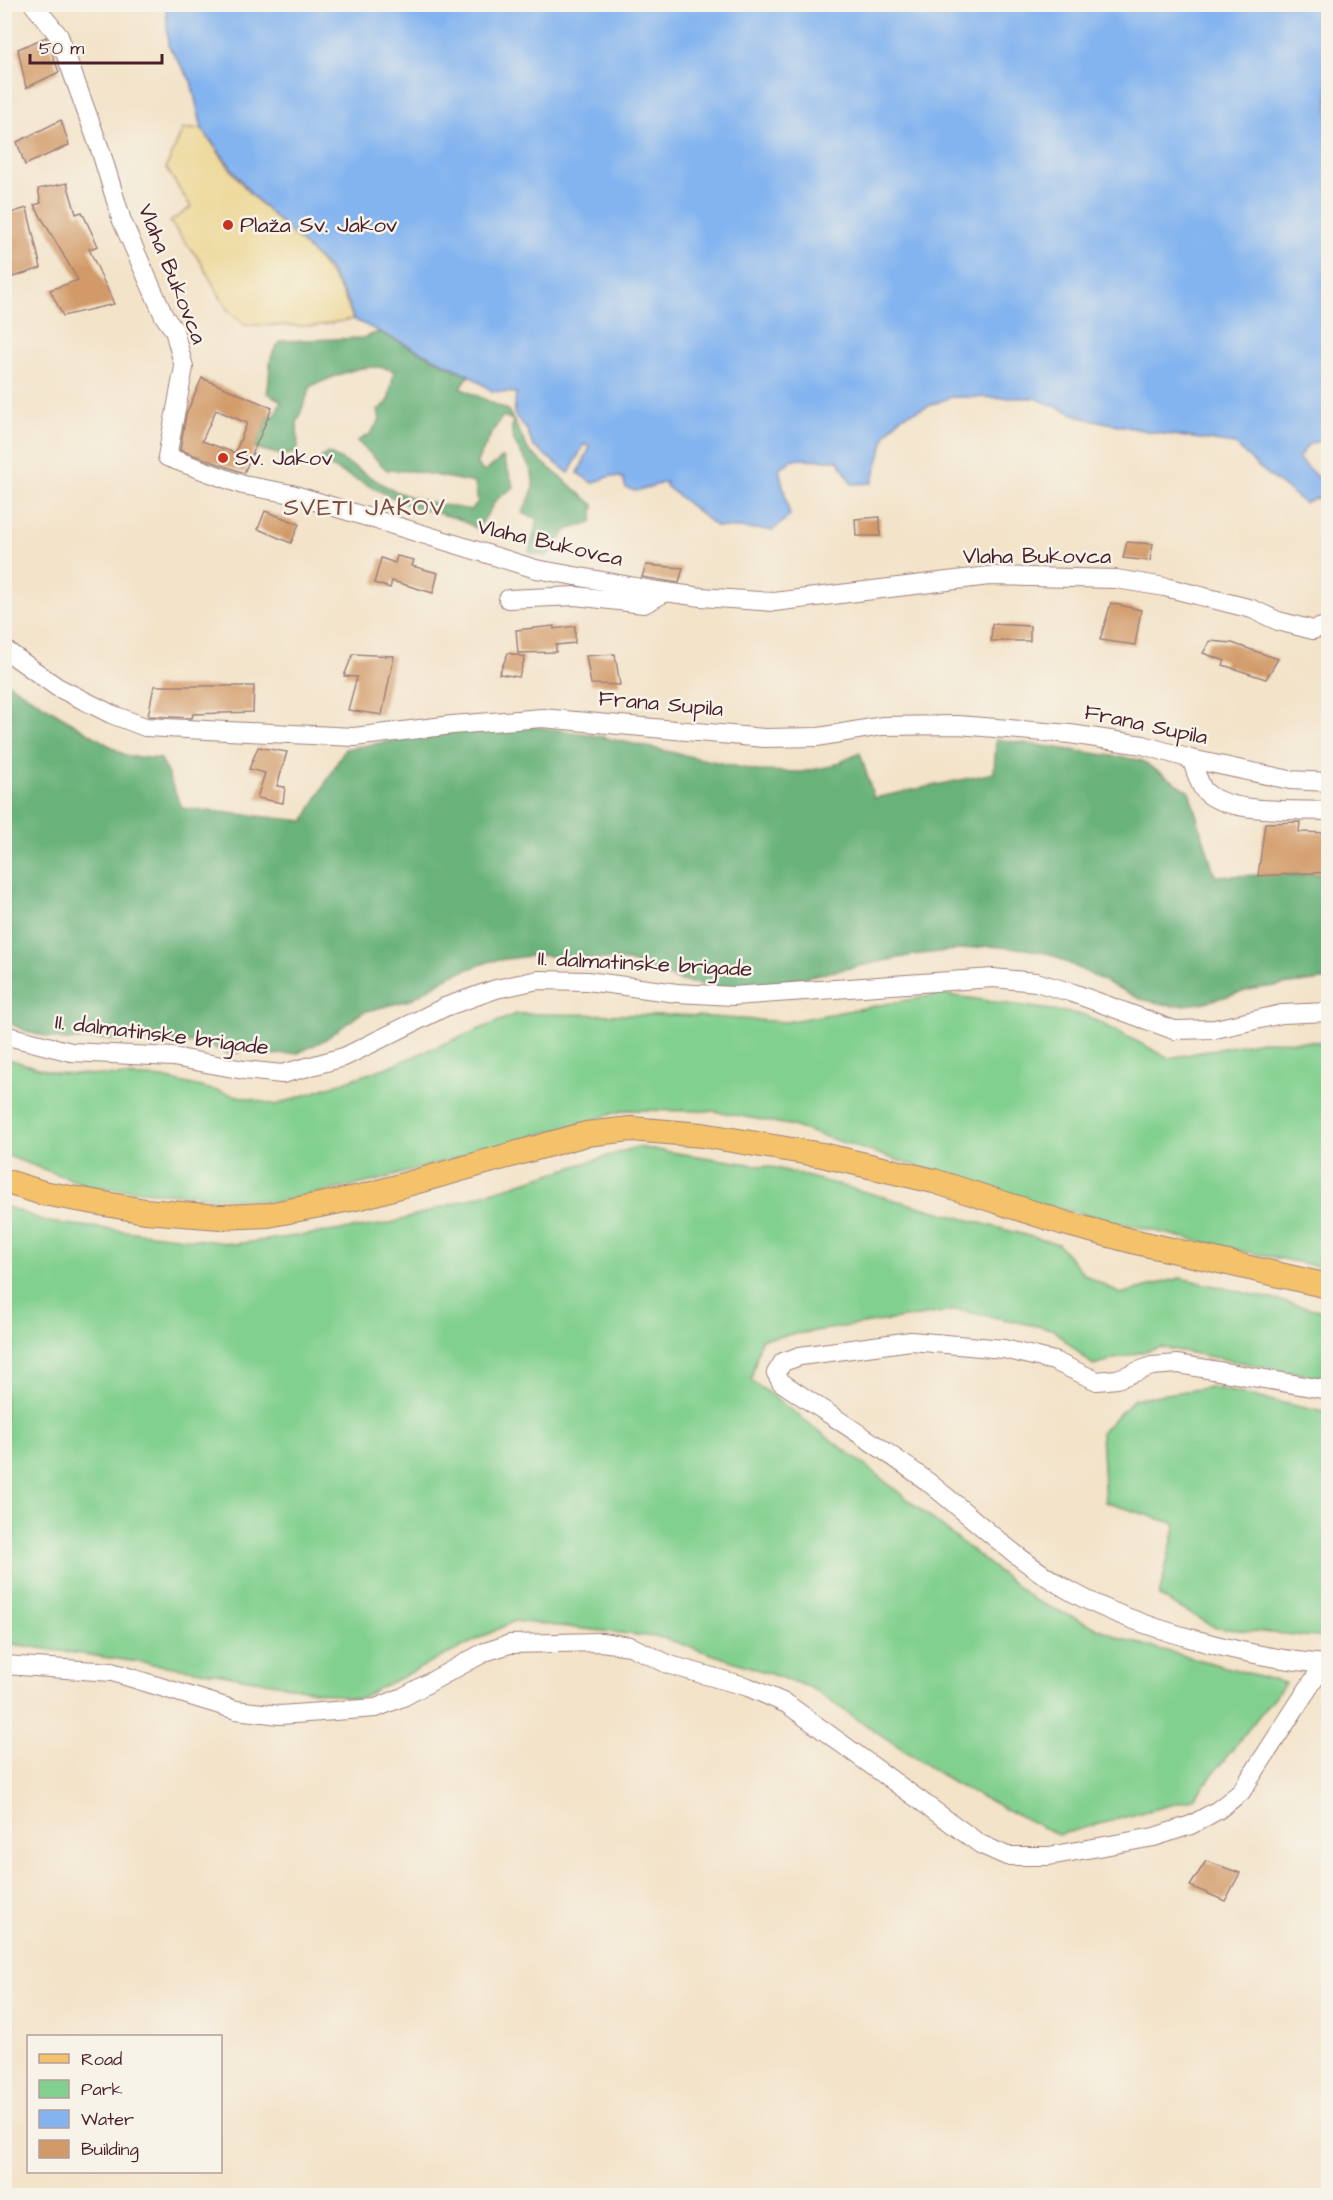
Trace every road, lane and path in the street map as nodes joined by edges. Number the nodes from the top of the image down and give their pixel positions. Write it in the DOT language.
graph roads {
  1 [pos="33,4"];
  2 [pos="666,592"];
  3 [pos="508,599"];
  4 [pos="1329,625"];
  5 [pos="4,649"];
  6 [pos="1191,759"];
  7 [pos="1329,782"];
  8 [pos="1329,811"];
  9 [pos="1329,1012"];
  10 [pos="4,1035"];
  11 [pos="4,1181"];
  12 [pos="1329,1286"];
  13 [pos="1329,1390"];
  14 [pos="1327,1664"];
  15 [pos="4,1665"];
  1 -- 2 [label="street, Vlaha Bukovca"];
  2 -- 3 [label="street, Vlaha Bukovca"];
  2 -- 4 [label="street, Vlaha Bukovca"];
  5 -- 6 [label="street, Frana Supila"];
  6 -- 7 [label="street, Frana Supila"];
  6 -- 8 [label="street"];
  9 -- 10 [label="street, II. dalmatinske brigade"];
  11 -- 12 [label="main road"];
  13 -- 14 [label="street"];
  14 -- 15 [label="street"];
}
